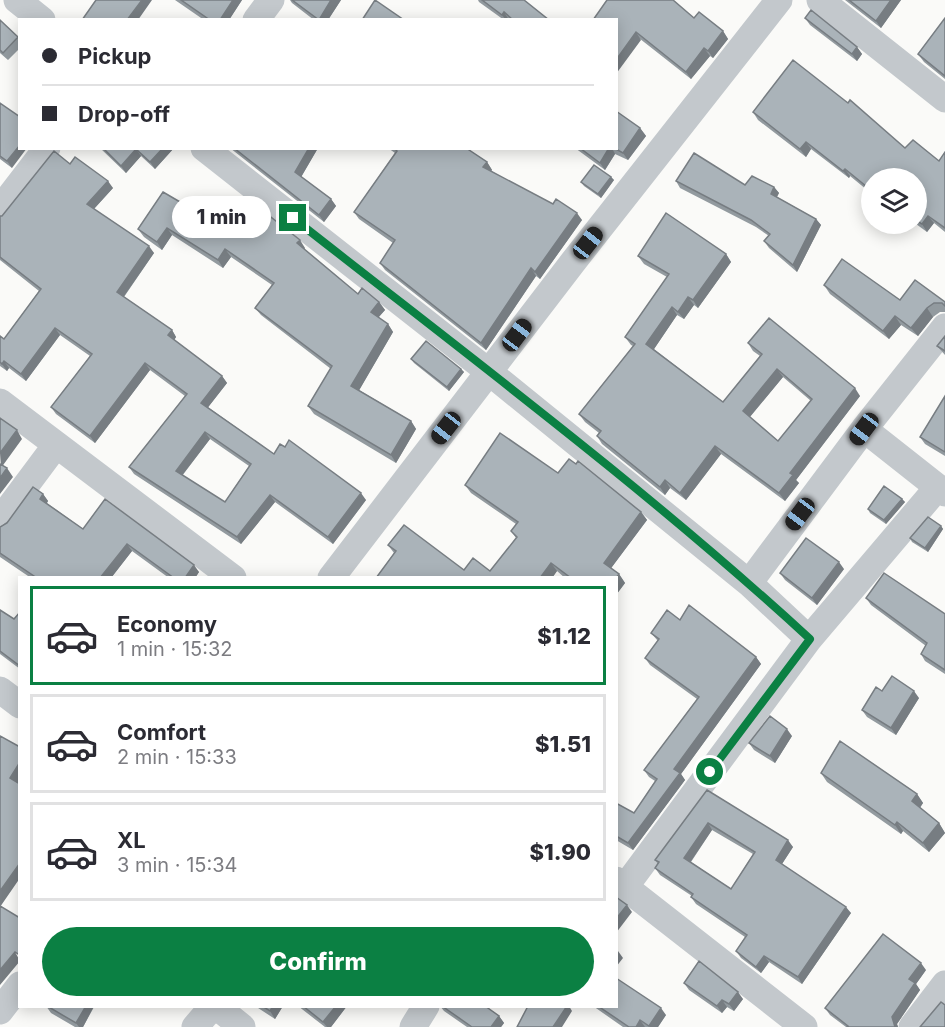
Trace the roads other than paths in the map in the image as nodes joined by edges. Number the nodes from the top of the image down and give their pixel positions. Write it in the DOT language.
graph roads {
  1 [pos="17,0"];
  2 [pos="271,0"];
  3 [pos="779,0"];
  4 [pos="820,0"];
  5 [pos="40,18"];
  6 [pos="258,18"];
  7 [pos="945,99"];
  8 [pos="45,150"];
  9 [pos="207,150"];
  10 [pos="0,209"];
  11 [pos="945,327"];
  12 [pos="489,372"];
  13 [pos="0,402"];
  14 [pos="864,429"];
  15 [pos="56,445"];
  16 [pos="941,490"];
  17 [pos="0,520"];
  18 [pos="230,576"];
  19 [pos="333,576"];
  20 [pos="749,582"];
  21 [pos="810,639"];
  22 [pos="0,690"];
  23 [pos="18,704"];
  24 [pos="621,884"];
  25 [pos="945,984"];
  26 [pos="18,988"];
  27 [pos="212,1008"];
  28 [pos="217,1008"];
  29 [pos="425,1008"];
  30 [pos="0,1012"];
  31 [pos="18,1027"];
  32 [pos="195,1027"];
  33 [pos="242,1027"];
  34 [pos="413,1027"];
  35 [pos="804,1027"];
  36 [pos="912,1027"];
  1 -- 5 [label="street"];
  2 -- 6 [label="street"];
  3 -- 12 [label="street"];
  4 -- 7 [label="street"];
  8 -- 10 [label="street"];
  9 -- 12 [label="street"];
  11 -- 14 [label="street"];
  12 -- 19 [label="street"];
  12 -- 20 [label="street"];
  13 -- 15 [label="street"];
  14 -- 16 [label="street"];
  14 -- 20 [label="street"];
  15 -- 17 [label="street"];
  15 -- 18 [label="street"];
  16 -- 21 [label="street"];
  20 -- 21 [label="street"];
  21 -- 24 [label="street"];
  22 -- 23 [label="street"];
  24 -- 35 [label="street"];
  25 -- 36 [label="street"];
  26 -- 30 [label="street"];
  27 -- 32 [label="street"];
  28 -- 33 [label="street"];
  29 -- 34 [label="street"];
  30 -- 31 [label="street"];
}
